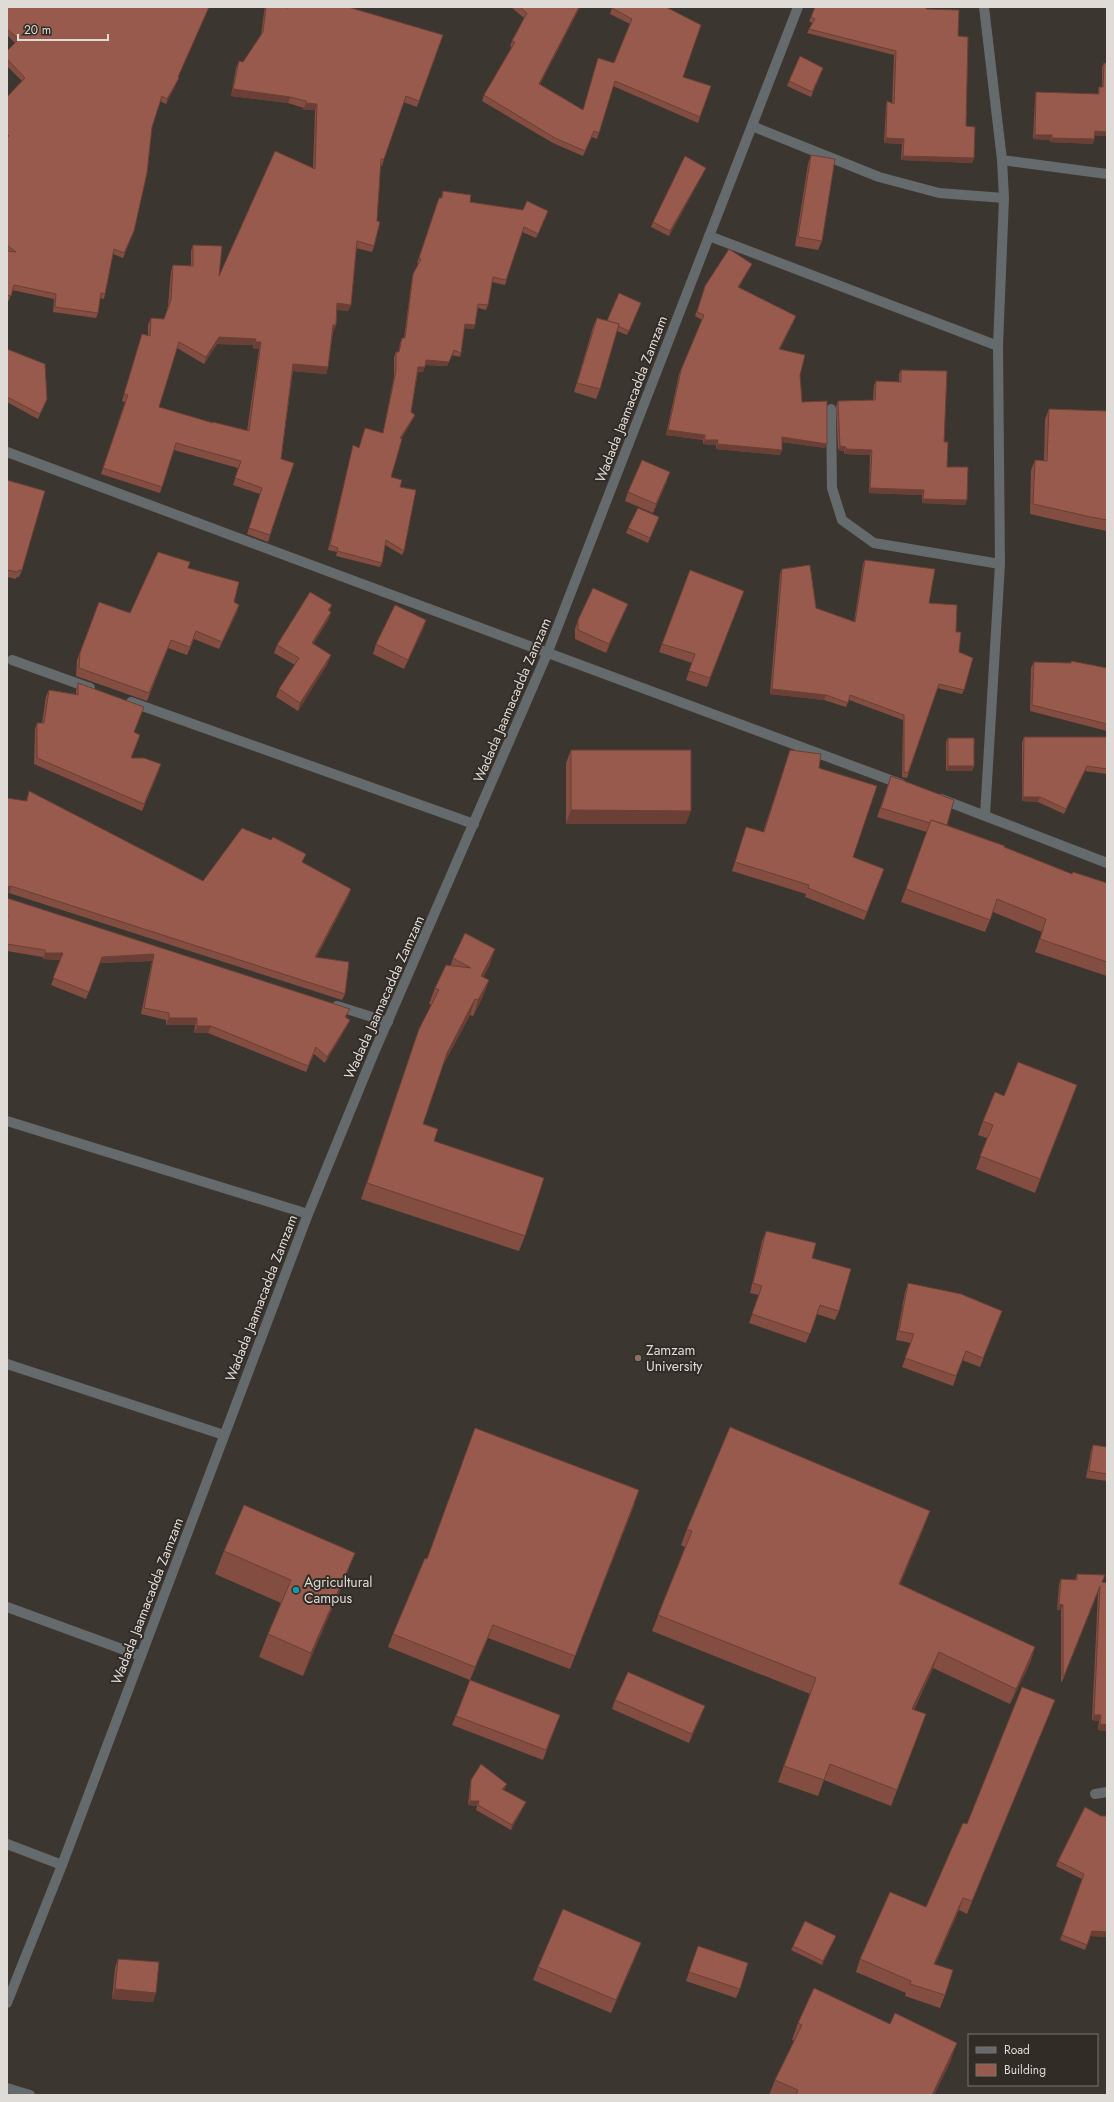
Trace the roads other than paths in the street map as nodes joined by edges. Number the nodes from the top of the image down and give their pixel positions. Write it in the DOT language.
graph roads {
  1 [pos="798,7"];
  2 [pos="984,7"];
  3 [pos="752,126"];
  4 [pos="1002,160"];
  5 [pos="1107,174"];
  6 [pos="1004,198"];
  7 [pos="709,236"];
  8 [pos="998,346"];
  9 [pos="831,409"];
  10 [pos="7,452"];
  11 [pos="1000,564"];
  12 [pos="547,654"];
  13 [pos="12,660"];
  14 [pos="101,692"];
  15 [pos="124,700"];
  16 [pos="911,788"];
  17 [pos="933,796"];
  18 [pos="985,815"];
  19 [pos="474,824"];
  20 [pos="1107,863"];
  21 [pos="328,1003"];
  22 [pos="388,1022"];
  23 [pos="7,1121"];
  24 [pos="308,1214"];
  25 [pos="7,1364"];
  26 [pos="224,1435"];
  27 [pos="7,1607"];
  28 [pos="141,1656"];
  29 [pos="1107,1792"];
  30 [pos="1095,1794"];
  31 [pos="7,1844"];
  32 [pos="62,1865"];
  33 [pos="7,2003"];
  34 [pos="7,2088"];
  35 [pos="30,2095"];
  1 -- 3 [label="street, Wadada Jaamacadda Zamzam"];
  2 -- 4 [label="street"];
  3 -- 6 [label="street"];
  3 -- 7 [label="street, Wadada Jaamacadda Zamzam"];
  4 -- 5 [label="street"];
  4 -- 6 [label="street"];
  6 -- 8 [label="street"];
  7 -- 8 [label="street"];
  7 -- 12 [label="street, Wadada Jaamacadda Zamzam"];
  8 -- 11 [label="street"];
  9 -- 11 [label="street"];
  10 -- 12 [label="street"];
  11 -- 18 [label="street"];
  12 -- 16 [label="street"];
  12 -- 19 [label="street, Wadada Jaamacadda Zamzam"];
  13 -- 14 [label="street"];
  15 -- 19 [label="street"];
  17 -- 18 [label="street"];
  18 -- 20 [label="street"];
  19 -- 22 [label="street, Wadada Jaamacadda Zamzam"];
  21 -- 22 [label="street"];
  22 -- 24 [label="street, Wadada Jaamacadda Zamzam"];
  23 -- 24 [label="street"];
  24 -- 26 [label="street, Wadada Jaamacadda Zamzam"];
  25 -- 26 [label="street"];
  26 -- 28 [label="street, Wadada Jaamacadda Zamzam"];
  27 -- 28 [label="street"];
  28 -- 32 [label="street, Wadada Jaamacadda Zamzam"];
  29 -- 30 [label="street"];
  31 -- 32 [label="street"];
  32 -- 33 [label="street, Wadada Jaamacadda Zamzam"];
  34 -- 35 [label="street"];
}
